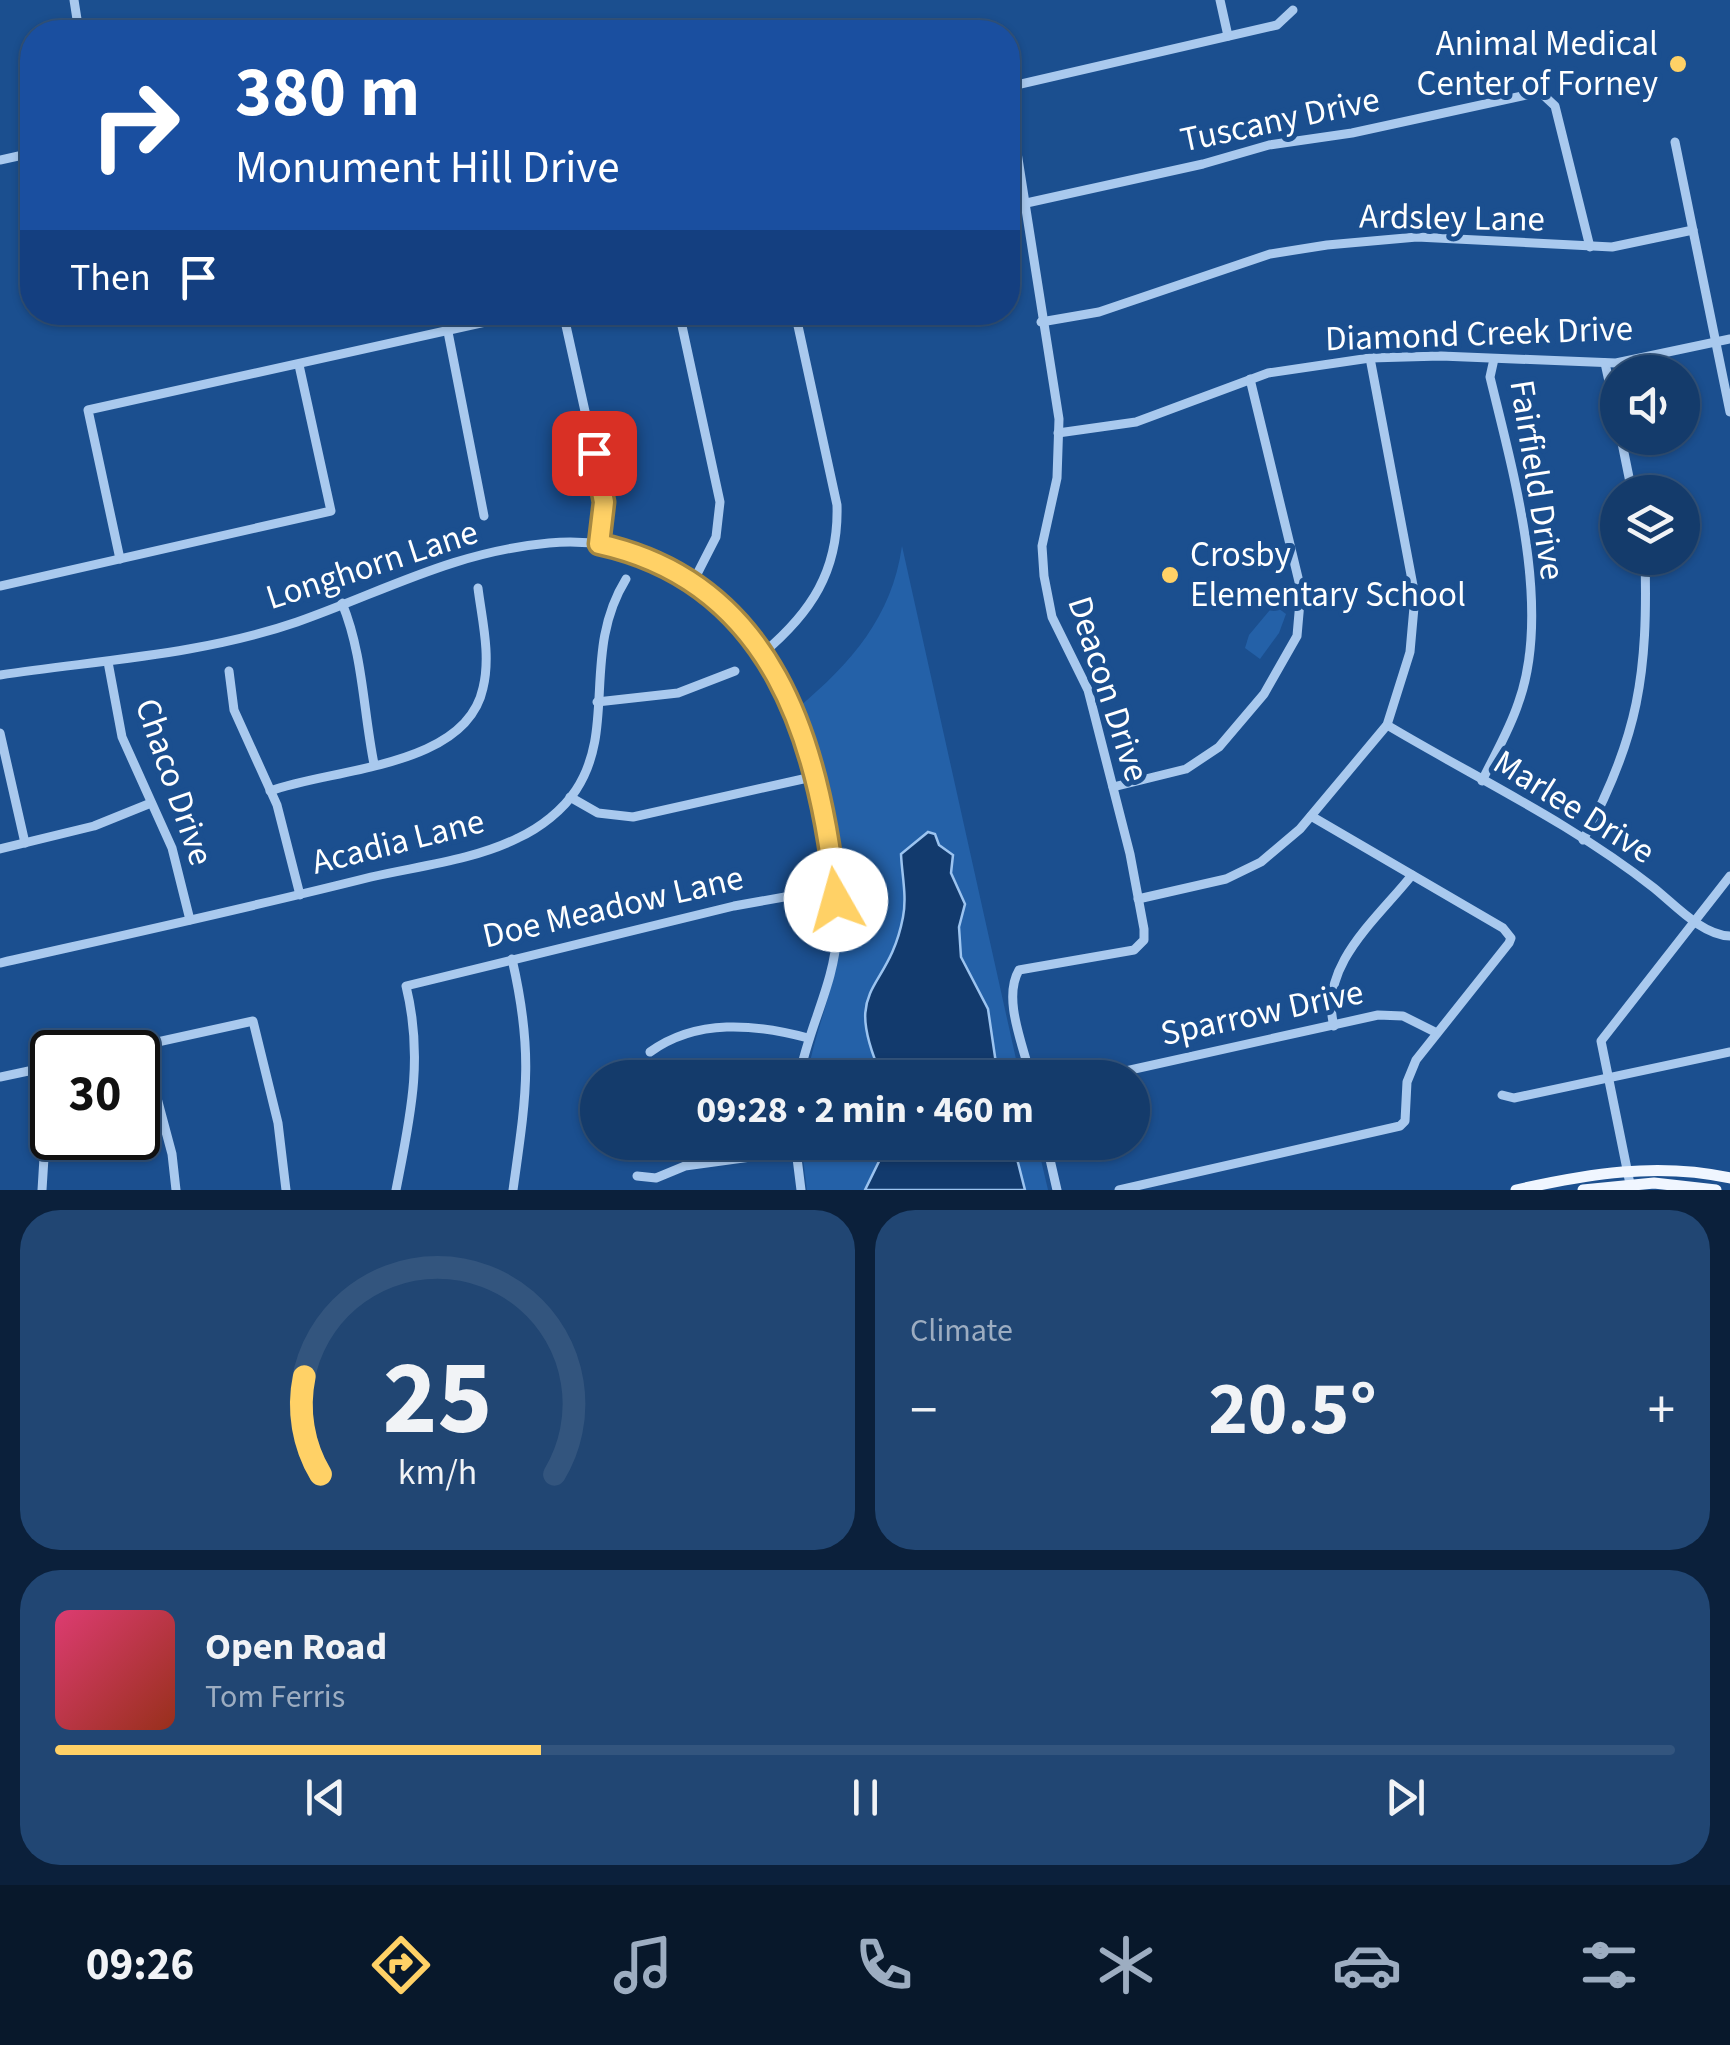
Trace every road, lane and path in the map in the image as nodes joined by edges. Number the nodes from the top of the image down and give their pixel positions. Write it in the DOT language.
graph roads {
  1 [pos="1220,0"];
  2 [pos="1294,10"];
  3 [pos="1228,36"];
  4 [pos="1020,84"];
  5 [pos="1675,142"];
  6 [pos="1020,188"];
  7 [pos="1022,204"];
  8 [pos="1693,230"];
  9 [pos="1590,246"];
  10 [pos="1041,322"];
  11 [pos="477,325"];
  12 [pos="566,325"];
  13 [pos="682,325"];
  14 [pos="798,325"];
  15 [pos="448,332"];
  16 [pos="1730,339"];
  17 [pos="1714,342"];
  18 [pos="1647,355"];
  19 [pos="1370,358"];
  20 [pos="1494,359"];
  21 [pos="1600,363"];
  22 [pos="298,365"];
  23 [pos="1250,378"];
  24 [pos="1730,412"];
  25 [pos="1058,433"];
  26 [pos="484,516"];
  27 [pos="599,544"];
  28 [pos="120,559"];
  29 [pos="1645,575"];
  30 [pos="626,578"];
  31 [pos="694,580"];
  32 [pos="0,586"];
  33 [pos="478,588"];
  34 [pos="342,603"];
  35 [pos="762,654"];
  36 [pos="108,662"];
  37 [pos="230,670"];
  38 [pos="736,671"];
  39 [pos="0,676"];
  40 [pos="598,702"];
  41 [pos="1387,726"];
  42 [pos="0,733"];
  43 [pos="374,764"];
  44 [pos="812,777"];
  45 [pos="1482,781"];
  46 [pos="1113,787"];
  47 [pos="270,791"];
  48 [pos="570,797"];
  49 [pos="151,804"];
  50 [pos="1311,816"];
  51 [pos="1583,840"];
  52 [pos="25,843"];
  53 [pos="0,849"];
  54 [pos="1412,875"];
  55 [pos="1730,876"];
  56 [pos="835,888"];
  57 [pos="300,895"];
  58 [pos="1138,899"];
  59 [pos="190,920"];
  60 [pos="1695,921"];
  61 [pos="1730,936"];
  62 [pos="512,959"];
  63 [pos="0,963"];
  64 [pos="1334,1026"];
  65 [pos="1437,1034"];
  66 [pos="808,1038"];
  67 [pos="160,1042"];
  68 [pos="650,1052"];
  69 [pos="1730,1052"];
  70 [pos="803,1060"];
  71 [pos="1028,1060"];
  72 [pos="1150,1066"];
  73 [pos="30,1070"];
  74 [pos="0,1077"];
  75 [pos="1607,1080"];
  76 [pos="1502,1095"];
  77 [pos="160,1109"];
  78 [pos="44,1160"];
  79 [pos="720,1160"];
  80 [pos="797,1160"];
  81 [pos="1050,1160"];
  82 [pos="637,1176"];
  83 [pos="1629,1178"];
  84 [pos="1730,1178"];
  85 [pos="42,1190"];
  86 [pos="176,1190"];
  87 [pos="286,1190"];
  88 [pos="396,1190"];
  89 [pos="513,1190"];
  90 [pos="801,1190"];
  91 [pos="1057,1190"];
  92 [pos="1120,1190"];
  93 [pos="1516,1190"];
  94 [pos="1583,1190"];
  95 [pos="1716,1190"];
  1 -- 3 [label="street"];
  2 -- 3 [label="street"];
  3 -- 4 [label="street"];
  5 -- 8 [label="street"];
  6 -- 7 [label="street, Deacon Drive"];
  7 -- 9 [label="street, Tuscany Drive"];
  7 -- 10 [label="street, Deacon Drive"];
  8 -- 9 [label="street, Ardsley Lane"];
  8 -- 17 [label="street"];
  9 -- 10 [label="street, Ardsley Lane"];
  10 -- 25 [label="street, Deacon Drive"];
  11 -- 15 [label="street"];
  12 -- 27 [label="street"];
  13 -- 31 [label="street"];
  14 -- 35 [label="street"];
  15 -- 22 [label="street"];
  15 -- 26 [label="street"];
  16 -- 17 [label="street, Diamond Creek Drive"];
  17 -- 18 [label="street, Diamond Creek Drive"];
  17 -- 24 [label="street"];
  19 -- 20 [label="street, Diamond Creek Drive"];
  19 -- 23 [label="street, Diamond Creek Drive"];
  19 -- 41 [label="street"];
  20 -- 21 [label="street, Diamond Creek Drive"];
  20 -- 45 [label="street, Fairfield Drive"];
  22 -- 28 [label="street"];
  22 -- 28 [label="street"];
  23 -- 25 [label="street, Diamond Creek Drive"];
  23 -- 46 [label="street"];
  25 -- 46 [label="street, Deacon Drive"];
  27 -- 31 [label="street, Longhorn Lane"];
  27 -- 34 [label="street, Longhorn Lane"];
  28 -- 32 [label="street"];
  29 -- 51 [label="street"];
  30 -- 40 [label="street, Acadia Lane"];
  31 -- 35 [label="street, Longhorn Lane"];
  33 -- 43 [label="street"];
  34 -- 36 [label="street, Longhorn Lane"];
  34 -- 43 [label="street"];
  35 -- 44 [label="street, Longhorn Lane"];
  36 -- 39 [label="street, Longhorn Lane"];
  36 -- 49 [label="street, Chaco Drive"];
  37 -- 47 [label="street"];
  38 -- 40 [label="street"];
  40 -- 48 [label="street, Acadia Lane"];
  41 -- 45 [label="street, Marlee Drive"];
  41 -- 50 [label="street"];
  42 -- 52 [label="street"];
  43 -- 47 [label="street"];
  44 -- 48 [label="street"];
  44 -- 56 [label="street, Longhorn Lane"];
  45 -- 51 [label="street, Marlee Drive"];
  46 -- 58 [label="street, Deacon Drive"];
  47 -- 57 [label="street"];
  48 -- 57 [label="street, Acadia Lane"];
  49 -- 52 [label="street"];
  49 -- 59 [label="street, Chaco Drive"];
  50 -- 54 [label="street"];
  50 -- 58 [label="street"];
  51 -- 60 [label="street, Marlee Drive"];
  52 -- 53 [label="street"];
  54 -- 64 [label="street"];
  54 -- 65 [label="street"];
  55 -- 60 [label="street"];
  56 -- 62 [label="street, Doe Meadow Lane"];
  56 -- 66 [label="street, Longhorn Lane"];
  57 -- 59 [label="street, Acadia Lane"];
  58 -- 71 [label="street, Deacon Drive"];
  59 -- 63 [label="street, Acadia Lane"];
  60 -- 61 [label="street, Marlee Drive"];
  60 -- 75 [label="street"];
  62 -- 88 [label="street, Doe Meadow Lane"];
  62 -- 89 [label="street"];
  64 -- 65 [label="street, Sparrow Drive"];
  64 -- 72 [label="street, Sparrow Drive"];
  65 -- 92 [label="street"];
  66 -- 68 [label="street"];
  66 -- 70 [label="street, Longhorn Lane"];
  67 -- 87 [label="street"];
  69 -- 75 [label="street"];
  73 -- 74 [label="street"];
  75 -- 76 [label="street"];
  75 -- 83 [label="street"];
  77 -- 86 [label="street"];
  78 -- 85 [label="street"];
  79 -- 82 [label="street"];
  80 -- 90 [label="street"];
  81 -- 91 [label="street"];
  83 -- 84 [label="main road"];
  83 -- 93 [label="main road"];
  83 -- 94 [label="main road"];
  83 -- 95 [label="main road"];
}
